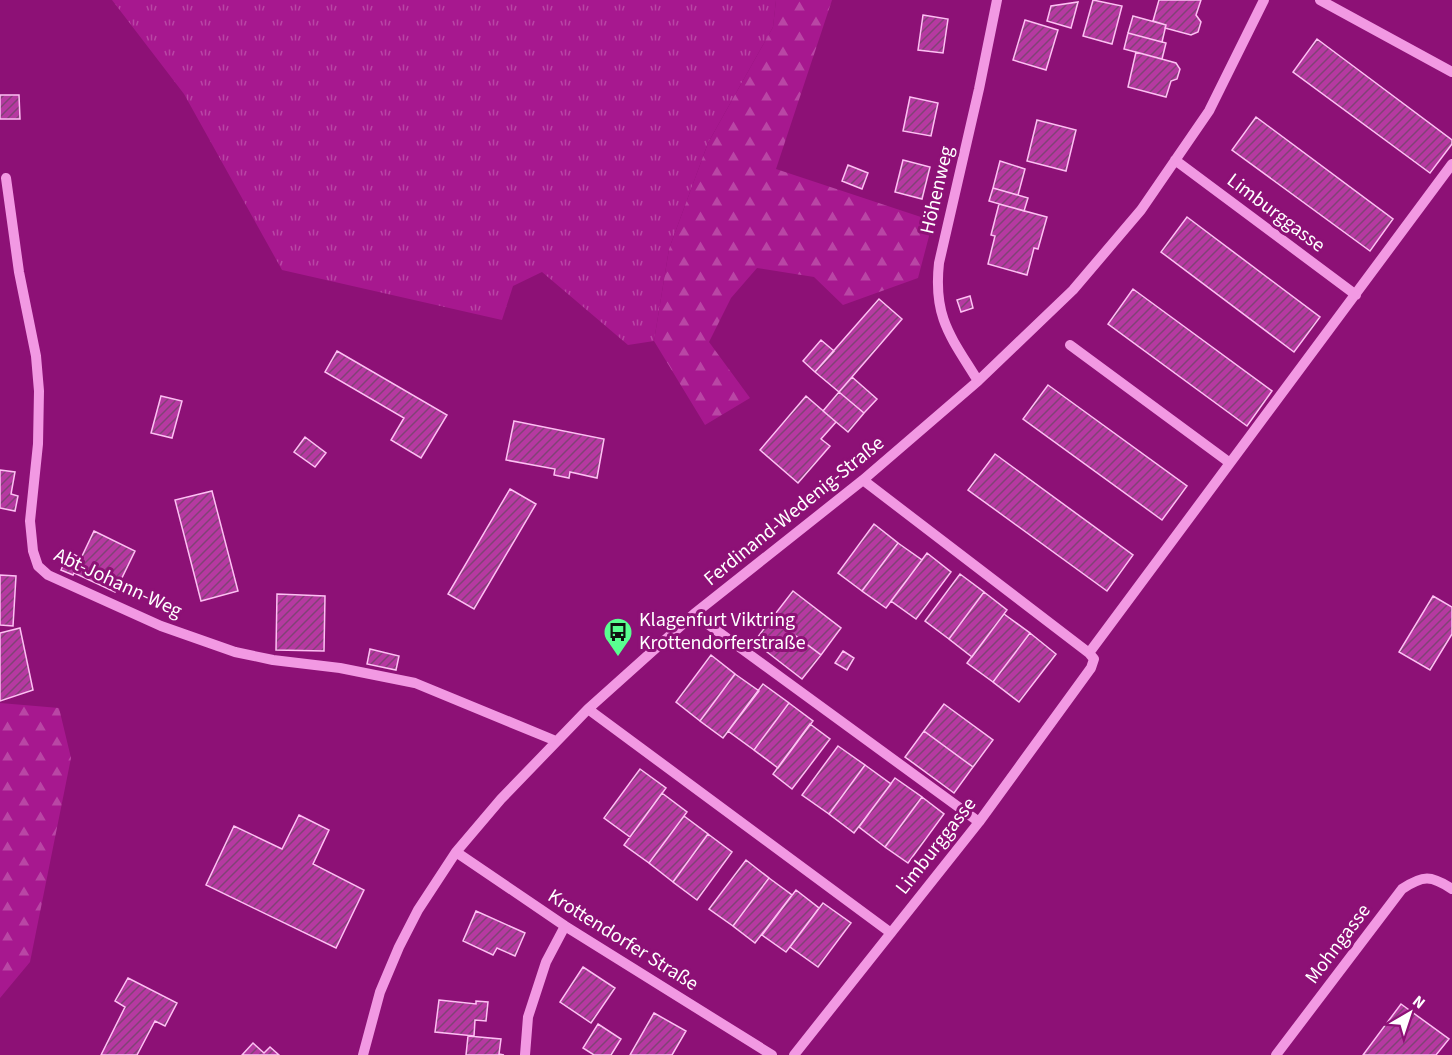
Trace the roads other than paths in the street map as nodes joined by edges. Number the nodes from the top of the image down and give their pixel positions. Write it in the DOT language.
graph roads {
  1 [pos="997,0"];
  2 [pos="1264,0"];
  3 [pos="1320,0"];
  4 [pos="1452,72"];
  5 [pos="1175,160"];
  6 [pos="1452,164"];
  7 [pos="6,178"];
  8 [pos="1356,295"];
  9 [pos="1071,345"];
  10 [pos="978,381"];
  11 [pos="1230,463"];
  12 [pos="863,480"];
  13 [pos="694,614"];
  14 [pos="1089,652"];
  15 [pos="588,709"];
  16 [pos="556,741"];
  17 [pos="979,822"];
  18 [pos="456,852"];
  19 [pos="1452,889"];
  20 [pos="565,926"];
  21 [pos="891,933"];
  22 [pos="363,1055"];
  23 [pos="525,1055"];
  24 [pos="772,1055"];
  25 [pos="794,1055"];
  26 [pos="1276,1055"];
  1 -- 10 [label="street, Höhenweg"];
  2 -- 5 [label="street, Ferdinand-Wedenig-Straße"];
  3 -- 4 [label="street"];
  5 -- 8 [label="street, Limburggasse"];
  5 -- 10 [label="street, Ferdinand-Wedenig-Straße"];
  6 -- 8 [label="street, Limburggasse"];
  7 -- 16 [label="street, Abt-Johann-Weg"];
  8 -- 11 [label="street, Limburggasse"];
  9 -- 11 [label="street"];
  10 -- 12 [label="street, Ferdinand-Wedenig-Straße"];
  11 -- 14 [label="street, Limburggasse"];
  12 -- 13 [label="street, Ferdinand-Wedenig-Straße"];
  12 -- 14 [label="street"];
  13 -- 15 [label="street, Ferdinand-Wedenig-Straße"];
  13 -- 17 [label="street"];
  14 -- 17 [label="street, Limburggasse"];
  15 -- 16 [label="street, Ferdinand-Wedenig-Straße"];
  15 -- 21 [label="street"];
  16 -- 18 [label="street, Ferdinand-Wedenig-Straße"];
  17 -- 21 [label="street, Limburggasse"];
  18 -- 20 [label="street, Krottendorfer Straße"];
  18 -- 22 [label="street, Ferdinand-Wedenig-Straße"];
  19 -- 26 [label="street, Mohngasse"];
  20 -- 23 [label="street"];
  20 -- 24 [label="street, Krottendorfer Straße"];
  21 -- 25 [label="street, Limburggasse"];
}
